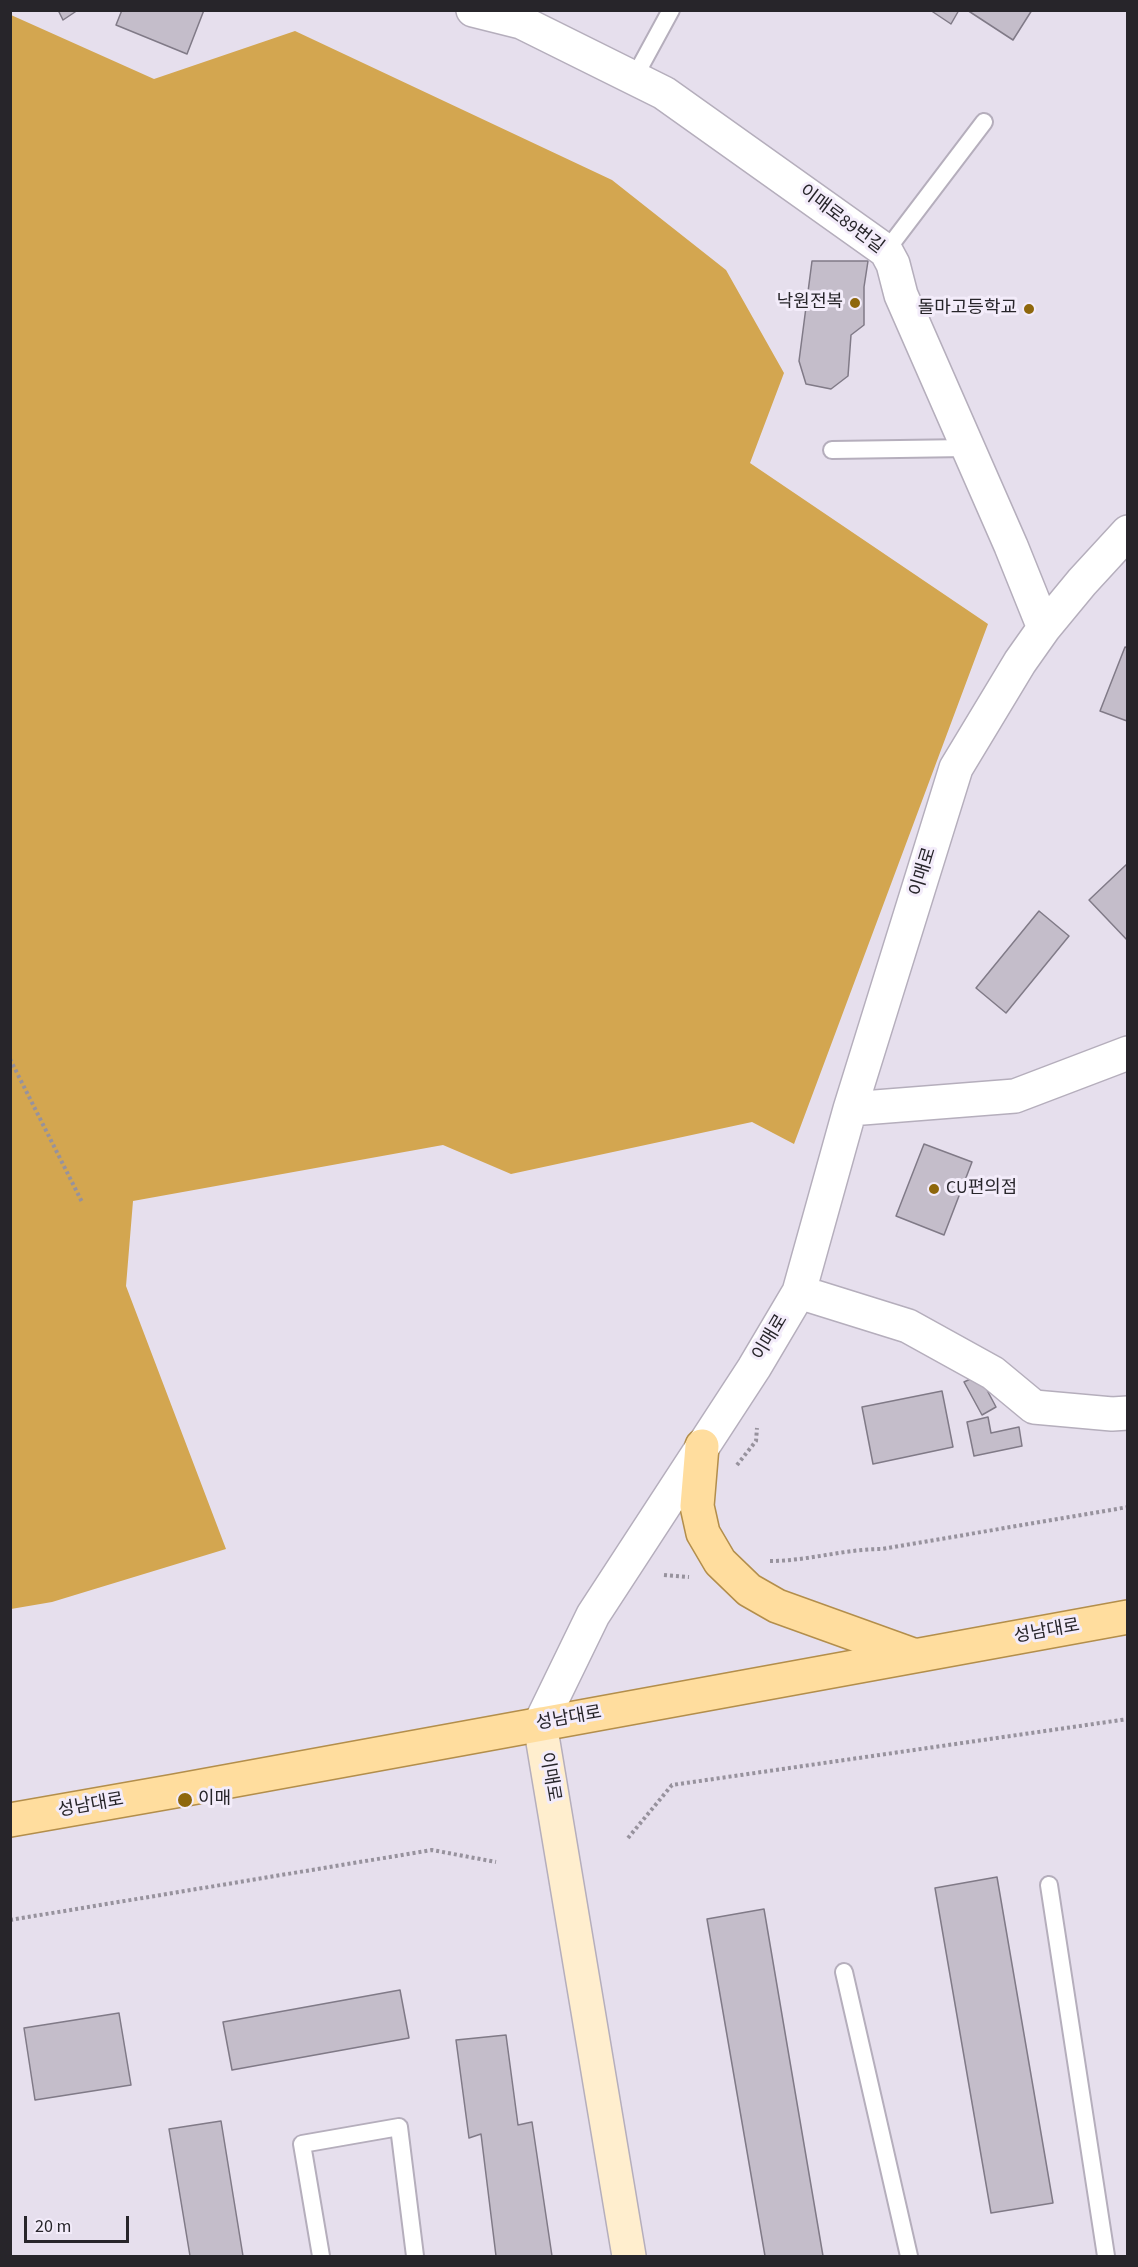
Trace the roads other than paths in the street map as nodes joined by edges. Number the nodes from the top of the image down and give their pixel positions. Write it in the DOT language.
graph roads {
  1 [pos="473,10"];
  2 [pos="671,10"];
  3 [pos="523,16"];
  4 [pos="634,78"];
  5 [pos="984,122"];
  6 [pos="886,251"];
  7 [pos="967,448"];
  8 [pos="832,450"];
  9 [pos="1128,532"];
  10 [pos="1044,628"];
  11 [pos="1128,1053"];
  12 [pos="850,1109"];
  13 [pos="799,1292"];
  14 [pos="1128,1413"];
  15 [pos="702,1446"];
  16 [pos="1128,1617"];
  17 [pos="914,1656"];
  18 [pos="540,1724"];
  19 [pos="10,1820"];
  20 [pos="1049,1885"];
  21 [pos="844,1972"];
  22 [pos="321,2256"];
  23 [pos="415,2256"];
  24 [pos="628,2256"];
  25 [pos="909,2256"];
  26 [pos="1106,2256"];
  1 -- 3 [label="street, 이매로89번길"];
  2 -- 4 [label="lane"];
  3 -- 4 [label="street, 이매로89번길"];
  4 -- 6 [label="street, 이매로89번길"];
  5 -- 6 [label="lane"];
  6 -- 7 [label="street, 이매로89번길"];
  7 -- 8 [label="lane"];
  7 -- 10 [label="street, 이매로89번길"];
  9 -- 10 [label="street, 이매로"];
  10 -- 12 [label="street, 이매로"];
  11 -- 12 [label="street"];
  12 -- 13 [label="street, 이매로"];
  13 -- 14 [label="street"];
  13 -- 15 [label="street, 이매로"];
  15 -- 17 [label="main road"];
  15 -- 18 [label="street, 이매로"];
  16 -- 17 [label="main road, 성남대로"];
  17 -- 18 [label="main road, 성남대로"];
  18 -- 19 [label="main road, 성남대로"];
  18 -- 24 [label="street, 이매로"];
  20 -- 26 [label="lane"];
  21 -- 25 [label="lane"];
  22 -- 23 [label="lane"];
}
